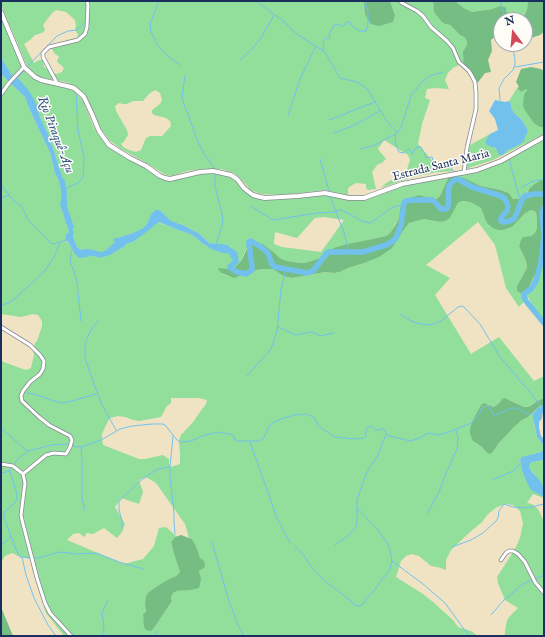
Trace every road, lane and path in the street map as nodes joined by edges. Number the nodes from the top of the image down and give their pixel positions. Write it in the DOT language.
graph roads {
  1 [pos="87,1"];
  2 [pos="400,1"];
  3 [pos="1,12"];
  4 [pos="24,67"];
  5 [pos="57,84"];
  6 [pos="1,94"];
  7 [pos="544,137"];
  8 [pos="464,173"];
  9 [pos="1,326"];
  10 [pos="1,464"];
  11 [pos="23,474"];
  12 [pos="502,560"];
  13 [pos="544,594"];
  14 [pos="71,636"];
  1 -- 5 [label="street"];
  2 -- 8 [label="street"];
  3 -- 4 [label="street, Estrada Santa Maria"];
  4 -- 5 [label="street, Estrada Santa Maria"];
  4 -- 6 [label="street"];
  5 -- 8 [label="street, Estrada Santa Maria"];
  7 -- 8 [label="street, Estrada Santa Maria"];
  9 -- 11 [label="street"];
  10 -- 11 [label="street"];
  11 -- 14 [label="street"];
  12 -- 13 [label="street"];
}
